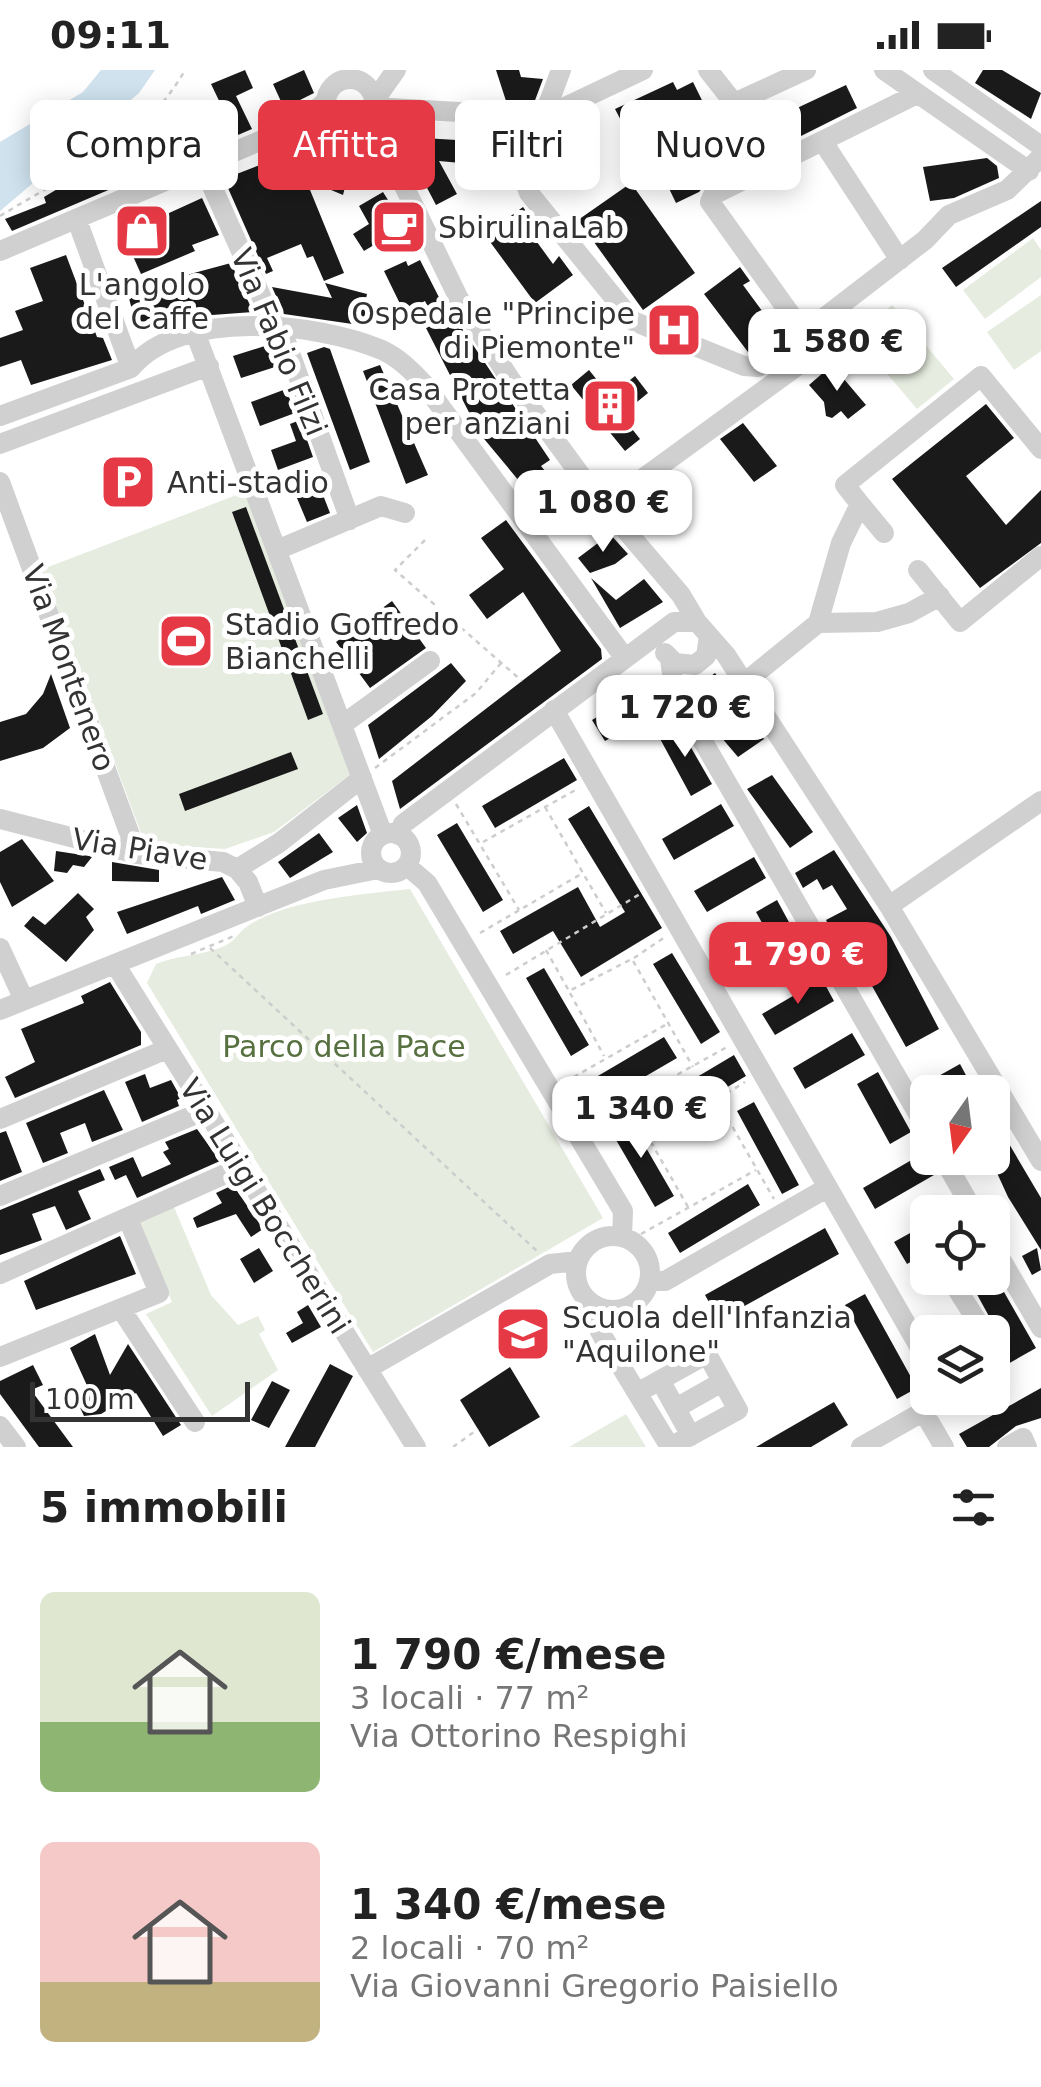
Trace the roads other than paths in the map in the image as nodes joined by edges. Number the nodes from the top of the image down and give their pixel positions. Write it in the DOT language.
graph roads {
  1 [pos="393,70"];
  2 [pos="562,70"];
  3 [pos="708,70"];
  4 [pos="806,70"];
  5 [pos="884,70"];
  6 [pos="933,70"];
  7 [pos="637,71"];
  8 [pos="349,76"];
  9 [pos="328,87"];
  10 [pos="917,94"];
  11 [pos="372,100"];
  12 [pos="377,100"];
  13 [pos="551,100"];
  14 [pos="578,100"];
  15 [pos="823,142"];
  16 [pos="1041,146"];
  17 [pos="1035,164"];
  18 [pos="146,190"];
  19 [pos="213,190"];
  20 [pos="403,190"];
  21 [pos="528,190"];
  22 [pos="77,220"];
  23 [pos="0,251"];
  24 [pos="900,260"];
  25 [pos="274,325"];
  26 [pos="195,332"];
  27 [pos="804,333"];
  28 [pos="826,344"];
  29 [pos="209,366"];
  30 [pos="132,368"];
  31 [pos="0,416"];
  32 [pos="0,444"];
  33 [pos="1041,448"];
  34 [pos="0,482"];
  35 [pos="860,504"];
  36 [pos="605,506"];
  37 [pos="405,513"];
  38 [pos="350,520"];
  39 [pos="884,533"];
  40 [pos="277,550"];
  41 [pos="1041,556"];
  42 [pos="918,570"];
  43 [pos="668,585"];
  44 [pos="940,596"];
  45 [pos="818,624"];
  46 [pos="704,638"];
  47 [pos="671,646"];
  48 [pos="632,654"];
  49 [pos="430,660"];
  50 [pos="738,675"];
  51 [pos="554,710"];
  52 [pos="342,725"];
  53 [pos="362,778"];
  54 [pos="1041,801"];
  55 [pos="0,819"];
  56 [pos="383,848"];
  57 [pos="137,854"];
  58 [pos="406,866"];
  59 [pos="237,868"];
  60 [pos="258,906"];
  61 [pos="889,906"];
  62 [pos="0,948"];
  63 [pos="115,964"];
  64 [pos="24,1000"];
  65 [pos="0,1010"];
  66 [pos="167,1049"];
  67 [pos="910,1101"];
  68 [pos="206,1110"];
  69 [pos="0,1119"];
  70 [pos="1041,1161"];
  71 [pos="241,1167"];
  72 [pos="825,1189"];
  73 [pos="0,1196"];
  74 [pos="128,1219"];
  75 [pos="627,1240"];
  76 [pos="578,1260"];
  77 [pos="0,1274"];
  78 [pos="1010,1275"];
  79 [pos="650,1281"];
  80 [pos="121,1309"];
  81 [pos="602,1309"];
  82 [pos="1041,1328"];
  83 [pos="910,1332"];
  84 [pos="0,1357"];
  85 [pos="367,1369"];
  86 [pos="660,1380"];
  87 [pos="722,1382"];
  88 [pos="637,1392"];
  89 [pos="676,1408"];
  90 [pos="916,1415"];
  91 [pos="925,1415"];
  92 [pos="194,1422"];
  93 [pos="0,1426"];
  94 [pos="691,1436"];
  95 [pos="16,1447"];
  96 [pos="415,1447"];
  97 [pos="670,1447"];
  98 [pos="861,1447"];
  99 [pos="944,1447"];
  100 [pos="1007,1447"];
  101 [pos="1027,1447"];
  1 -- 8 [label="street"];
  1 -- 12 [label="street"];
  2 -- 13 [label="street"];
  3 -- 4 [label="street"];
  5 -- 10 [label="street"];
  6 -- 16 [label="street"];
  7 -- 14 [label="street"];
  8 -- 9 [label="street"];
  8 -- 11 [label="street"];
  10 -- 15 [label="street"];
  10 -- 17 [label="street"];
  15 -- 24 [label="street"];
  15 -- 27 [label="street"];
  17 -- 24 [label="street"];
  18 -- 22 [label="street"];
  19 -- 25 [label="street, Via Fabio Filzi"];
  20 -- 36 [label="street"];
  21 -- 27 [label="street"];
  22 -- 23 [label="street"];
  22 -- 30 [label="street"];
  24 -- 27 [label="street"];
  25 -- 26 [label="street"];
  25 -- 38 [label="street, Via Fabio Filzi"];
  25 -- 48 [label="street"];
  26 -- 29 [label="street"];
  26 -- 30 [label="street"];
  28 -- 36 [label="street"];
  29 -- 32 [label="street"];
  29 -- 40 [label="street"];
  30 -- 31 [label="street"];
  33 -- 35 [label="street"];
  34 -- 57 [label="street, Via Montenero"];
  35 -- 39 [label="street"];
  35 -- 45 [label="street"];
  36 -- 43 [label="street"];
  37 -- 38 [label="street"];
  38 -- 40 [label="street"];
  40 -- 52 [label="street"];
  41 -- 44 [label="street"];
  42 -- 44 [label="street"];
  43 -- 46 [label="street"];
  43 -- 47 [label="street"];
  44 -- 45 [label="street"];
  45 -- 50 [label="street"];
  46 -- 47 [label="street"];
  46 -- 47 [label="street"];
  46 -- 50 [label="street"];
  47 -- 48 [label="street"];
  47 -- 67 [label="street"];
  48 -- 51 [label="street"];
  49 -- 52 [label="street"];
  50 -- 61 [label="street"];
  51 -- 56 [label="street"];
  51 -- 72 [label="street"];
  52 -- 53 [label="street"];
  53 -- 56 [label="street"];
  53 -- 59 [label="street"];
  54 -- 61 [label="street"];
  55 -- 57 [label="street, Via Piave"];
  56 -- 58 [label="street"];
  56 -- 58 [label="street"];
  56 -- 60 [label="street"];
  57 -- 59 [label="street, Via Piave"];
  58 -- 75 [label="street"];
  59 -- 60 [label="street, Via Piave"];
  60 -- 63 [label="street"];
  61 -- 70 [label="street"];
  62 -- 64 [label="street"];
  63 -- 64 [label="street"];
  63 -- 66 [label="street, Via Luigi Boccherini"];
  64 -- 65 [label="street"];
  66 -- 68 [label="street, Via Luigi Boccherini"];
  66 -- 69 [label="street"];
  68 -- 71 [label="street, Via Luigi Boccherini"];
  68 -- 73 [label="street"];
  71 -- 74 [label="street"];
  71 -- 85 [label="street, Via Luigi Boccherini"];
  72 -- 79 [label="street"];
  72 -- 83 [label="street"];
  74 -- 77 [label="street"];
  74 -- 80 [label="street"];
  75 -- 76 [label="street"];
  75 -- 79 [label="street"];
  76 -- 81 [label="street"];
  76 -- 85 [label="street"];
  78 -- 82 [label="street"];
  79 -- 81 [label="street"];
  80 -- 84 [label="street"];
  80 -- 92 [label="street"];
  81 -- 88 [label="street"];
  85 -- 96 [label="street, Via Luigi Boccherini"];
  86 -- 87 [label="street"];
  86 -- 88 [label="street"];
  86 -- 89 [label="street"];
  87 -- 89 [label="street"];
  87 -- 94 [label="street"];
  88 -- 97 [label="street"];
  89 -- 94 [label="street"];
  90 -- 98 [label="street"];
  91 -- 99 [label="street"];
  93 -- 95 [label="street"];
  94 -- 97 [label="street"];
  100 -- 101 [label="street"];
}
